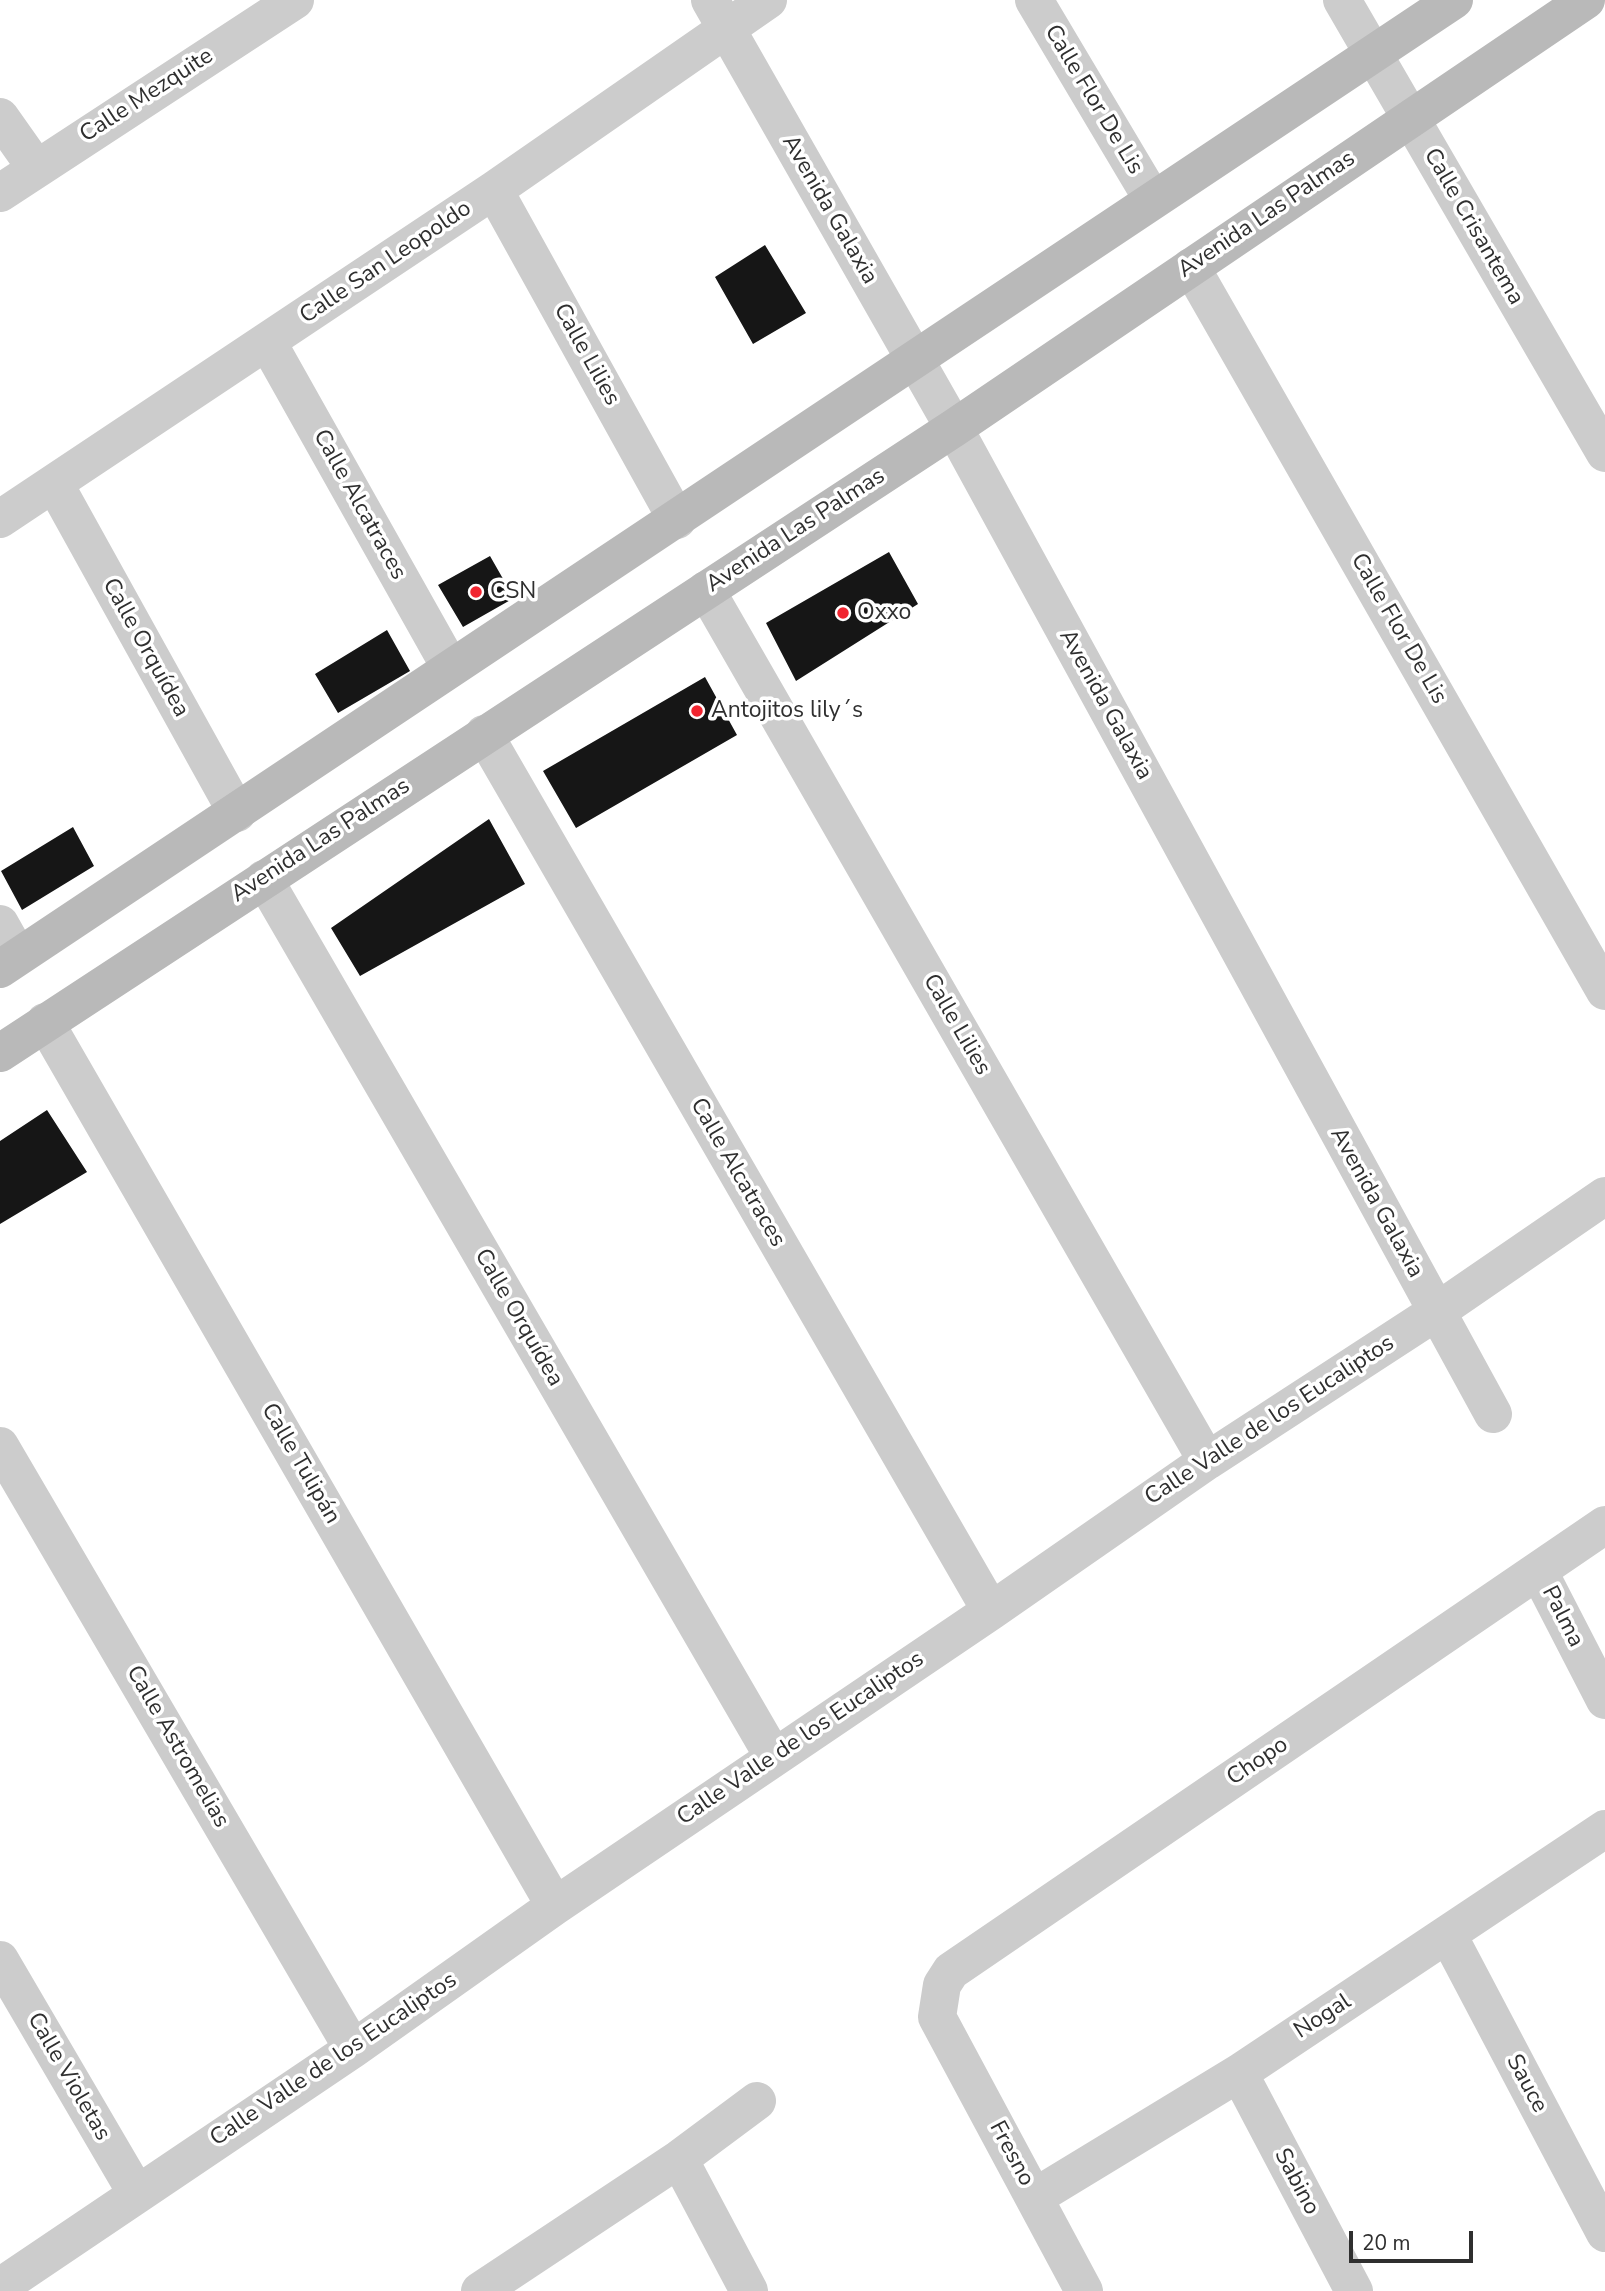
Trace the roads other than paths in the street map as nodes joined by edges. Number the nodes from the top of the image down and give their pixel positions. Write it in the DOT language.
graph roads {
  1 [pos="768,0"];
  2 [pos="1034,0"];
  3 [pos="1342,0"];
  4 [pos="1454,0"];
  5 [pos="1586,0"];
  6 [pos="270,6"];
  7 [pos="718,14"];
  8 [pos="1373,54"];
  9 [pos="0,117"];
  10 [pos="1410,118"];
  11 [pos="36,169"];
  12 [pos="494,190"];
  13 [pos="0,193"];
  14 [pos="1153,200"];
  15 [pos="1191,267"];
  16 [pos="268,343"];
  17 [pos="915,360"];
  18 [pos="954,428"];
  19 [pos="1605,453"];
  20 [pos="54,483"];
  21 [pos="0,519"];
  22 [pos="677,520"];
  23 [pos="706,590"];
  24 [pos="450,667"];
  25 [pos="484,734"];
  26 [pos="237,813"];
  27 [pos="264,879"];
  28 [pos="6,950"];
  29 [pos="1605,991"];
  30 [pos="45,1022"];
  31 [pos="0,1053"];
  32 [pos="1605,1196"];
  33 [pos="1436,1312"];
  34 [pos="1493,1414"];
  35 [pos="0,1446"];
  36 [pos="1206,1461"];
  37 [pos="1605,1525"];
  38 [pos="1539,1572"];
  39 [pos="991,1611"];
  40 [pos="1605,1700"];
  41 [pos="773,1756"];
  42 [pos="1605,1829"];
  43 [pos="555,1906"];
  44 [pos="1448,1935"];
  45 [pos="0,1961"];
  46 [pos="937,2017"];
  47 [pos="353,2049"];
  48 [pos="1239,2073"];
  49 [pos="757,2101"];
  50 [pos="679,2159"];
  51 [pos="137,2194"];
  52 [pos="1035,2197"];
  53 [pos="1605,2233"];
  54 [pos="0,2287"];
  55 [pos="480,2291"];
  56 [pos="749,2291"];
  57 [pos="1084,2291"];
  58 [pos="1354,2291"];
  1 -- 7 [label="street, Calle San Leopoldo"];
  2 -- 14 [label="street, Calle Flor De Lis"];
  3 -- 8 [label="street, Calle Crisantema"];
  4 -- 8 [label="street"];
  5 -- 10 [label="street, Avenida Las Palmas"];
  6 -- 11 [label="street, Calle Mezquite"];
  7 -- 12 [label="street, Calle San Leopoldo"];
  7 -- 17 [label="street, Avenida Galaxia"];
  8 -- 10 [label="street, Calle Crisantema"];
  8 -- 14 [label="street"];
  9 -- 11 [label="street"];
  10 -- 15 [label="street, Avenida Las Palmas"];
  10 -- 19 [label="street, Calle Crisantema"];
  11 -- 13 [label="street, Calle Mezquite"];
  12 -- 16 [label="street, Calle San Leopoldo"];
  12 -- 22 [label="street, Calle Lilies"];
  14 -- 17 [label="street"];
  15 -- 18 [label="street, Avenida Las Palmas"];
  15 -- 29 [label="street, Calle Flor De Lis"];
  16 -- 20 [label="street, Calle San Leopoldo"];
  16 -- 24 [label="street, Calle Alcatraces"];
  17 -- 18 [label="street, Avenida Galaxia"];
  17 -- 22 [label="street"];
  18 -- 23 [label="street, Avenida Las Palmas"];
  18 -- 33 [label="street, Avenida Galaxia"];
  20 -- 21 [label="street, Calle San Leopoldo"];
  20 -- 26 [label="street, Calle Orquídea"];
  22 -- 24 [label="street"];
  23 -- 25 [label="street, Avenida Las Palmas"];
  23 -- 36 [label="street, Calle Lilies"];
  24 -- 26 [label="street"];
  25 -- 27 [label="street, Avenida Las Palmas"];
  25 -- 39 [label="street, Calle Alcatraces"];
  26 -- 28 [label="street"];
  27 -- 30 [label="street, Avenida Las Palmas"];
  27 -- 41 [label="street, Calle Orquídea"];
  30 -- 31 [label="street, Avenida Las Palmas"];
  30 -- 43 [label="street, Calle Tulipán"];
  32 -- 33 [label="street, Calle Valle de los Eucaliptos"];
  33 -- 34 [label="street, Avenida Galaxia"];
  33 -- 36 [label="street, Calle Valle de los Eucaliptos"];
  35 -- 47 [label="street, Calle Astromelias"];
  36 -- 39 [label="street, Calle Valle de los Eucaliptos"];
  37 -- 38 [label="street, Chopo"];
  38 -- 40 [label="street, Palma"];
  38 -- 46 [label="street, Chopo"];
  39 -- 41 [label="street, Calle Valle de los Eucaliptos"];
  41 -- 43 [label="street, Calle Valle de los Eucaliptos"];
  42 -- 44 [label="street, Nogal"];
  43 -- 47 [label="street, Calle Valle de los Eucaliptos"];
  44 -- 48 [label="street, Nogal"];
  44 -- 53 [label="street, Sauce"];
  45 -- 51 [label="street, Calle Violetas"];
  46 -- 52 [label="street, Fresno"];
  47 -- 51 [label="street, Calle Valle de los Eucaliptos"];
  48 -- 52 [label="street, Nogal"];
  48 -- 58 [label="street, Sabino"];
  49 -- 50 [label="street"];
  50 -- 55 [label="street"];
  50 -- 56 [label="street"];
  51 -- 54 [label="street, Calle Valle de los Eucaliptos"];
  52 -- 57 [label="street, Fresno"];
}
